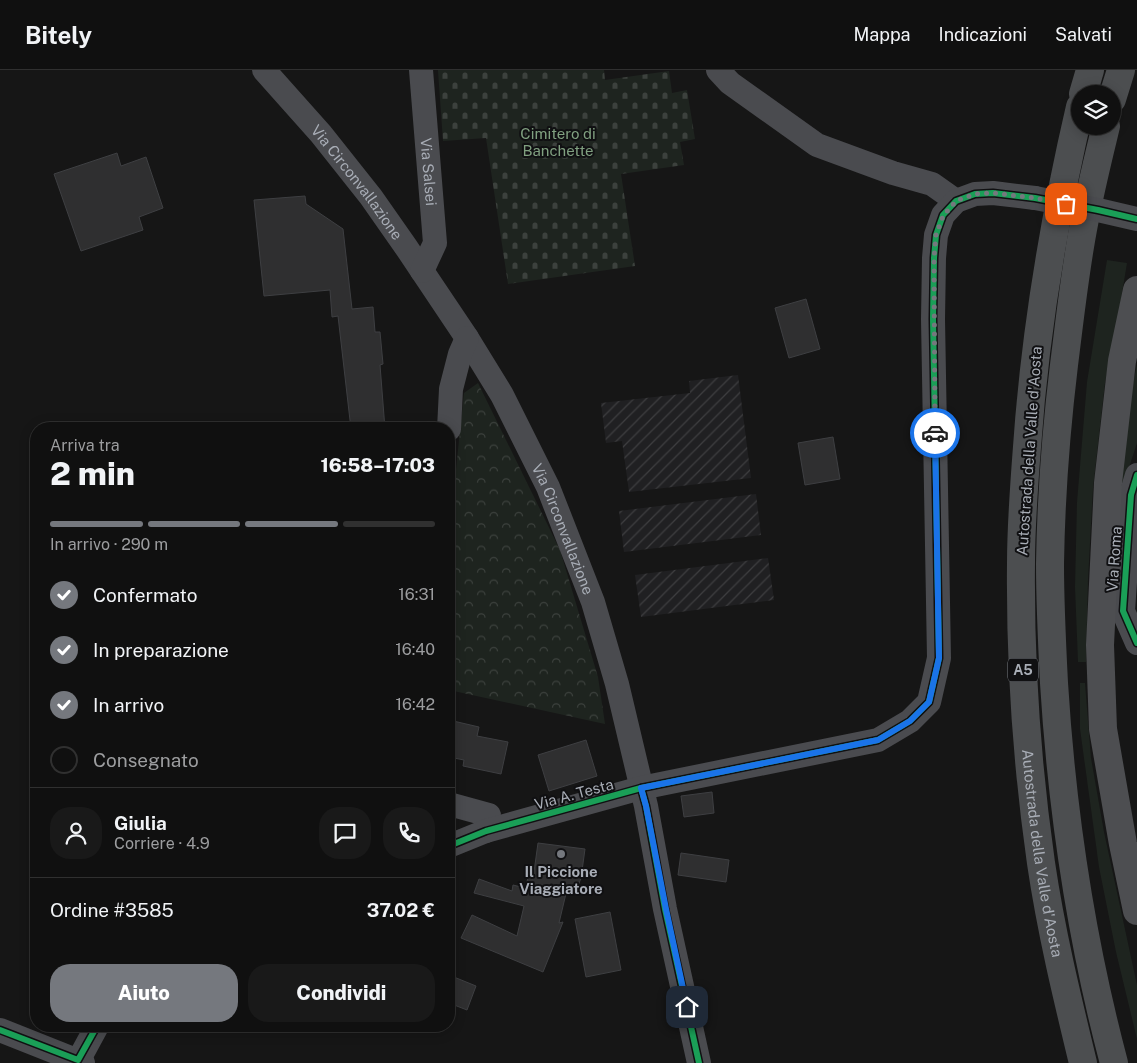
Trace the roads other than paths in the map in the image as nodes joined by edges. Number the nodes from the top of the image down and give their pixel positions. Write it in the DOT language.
graph roads {
  1 [pos="264,70"];
  2 [pos="421,70"];
  3 [pos="718,70"];
  4 [pos="1090,70"];
  5 [pos="1121,70"];
  6 [pos="1086,85"];
  7 [pos="1116,85"];
  8 [pos="1074,135"];
  9 [pos="1104,135"];
  10 [pos="956,201"];
  11 [pos="1137,219"];
  12 [pos="422,271"];
  13 [pos="1137,290"];
  14 [pos="467,338"];
  15 [pos="449,422"];
  16 [pos="1137,475"];
  17 [pos="1137,643"];
  18 [pos="641,788"];
  19 [pos="455,806"];
  20 [pos="486,831"];
  21 [pos="455,844"];
  22 [pos="1137,911"];
  23 [pos="0,1030"];
  24 [pos="94,1032"];
  25 [pos="79,1062"];
  26 [pos="699,1063"];
  27 [pos="1083,1063"];
  28 [pos="1114,1063"];
  1 -- 12 [label="street, Via Circonvallazione"];
  2 -- 12 [label="street, Via Salsei"];
  3 -- 10 [label="street"];
  4 -- 6 [label="highway"];
  5 -- 7 [label="highway"];
  8 -- 27 [label="highway, Autostrada della Valle d'Aosta / A5"];
  9 -- 28 [label="highway, Autostrada della Valle d'Aosta / A5"];
  10 -- 11 [label="street, bridge"];
  10 -- 18 [label="street, Via A. Testa"];
  12 -- 14 [label="street, Via Circonvallazione"];
  13 -- 22 [label="main road"];
  14 -- 15 [label="street"];
  14 -- 18 [label="street, Via Circonvallazione"];
  16 -- 17 [label="street, Via Roma"];
  18 -- 20 [label="street, Via A. Testa"];
  18 -- 26 [label="street, Via Circonvallazione"];
  19 -- 20 [label="street"];
  20 -- 21 [label="street, Via A. Testa"];
  23 -- 25 [label="street"];
  24 -- 25 [label="street"];
}
